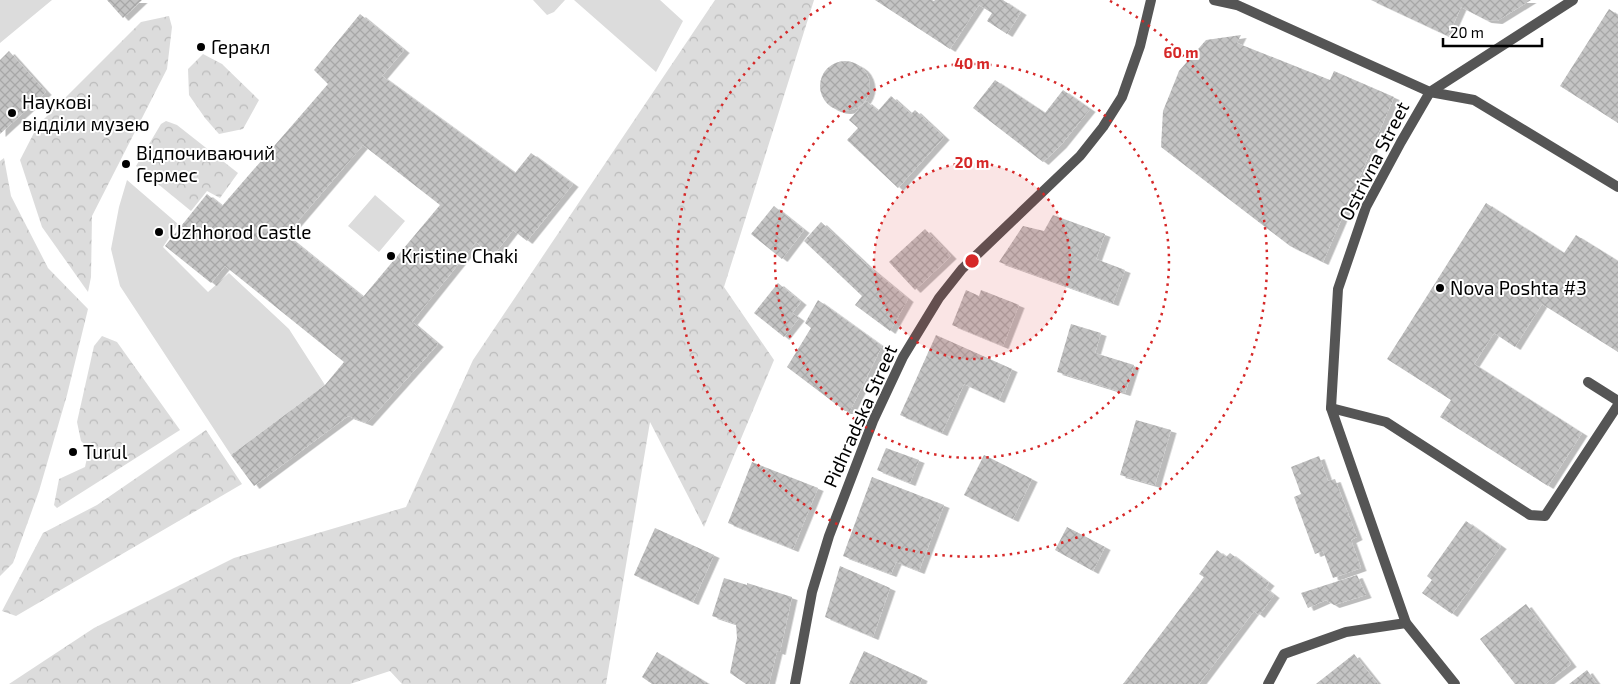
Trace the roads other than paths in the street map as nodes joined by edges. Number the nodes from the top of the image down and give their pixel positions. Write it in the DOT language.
graph roads {
  1 [pos="1151,0"];
  2 [pos="1214,0"];
  3 [pos="1573,0"];
  4 [pos="1238,3"];
  5 [pos="1430,92"];
  6 [pos="1618,187"];
  7 [pos="1588,382"];
  8 [pos="1618,403"];
  9 [pos="1331,408"];
  10 [pos="1406,622"];
  11 [pos="795,684"];
  12 [pos="1268,684"];
  13 [pos="1455,684"];
  1 -- 11 [label="street, Pidhradska Street"];
  2 -- 4 [label="street"];
  3 -- 5 [label="street, Ostrivna Street"];
  4 -- 5 [label="street"];
  5 -- 6 [label="street"];
  5 -- 9 [label="street, Ostrivna Street"];
  7 -- 8 [label="street"];
  8 -- 9 [label="street"];
  9 -- 10 [label="street, Ostrivna Street"];
  10 -- 12 [label="street"];
  10 -- 13 [label="street, Ostrivna Street"];
}
